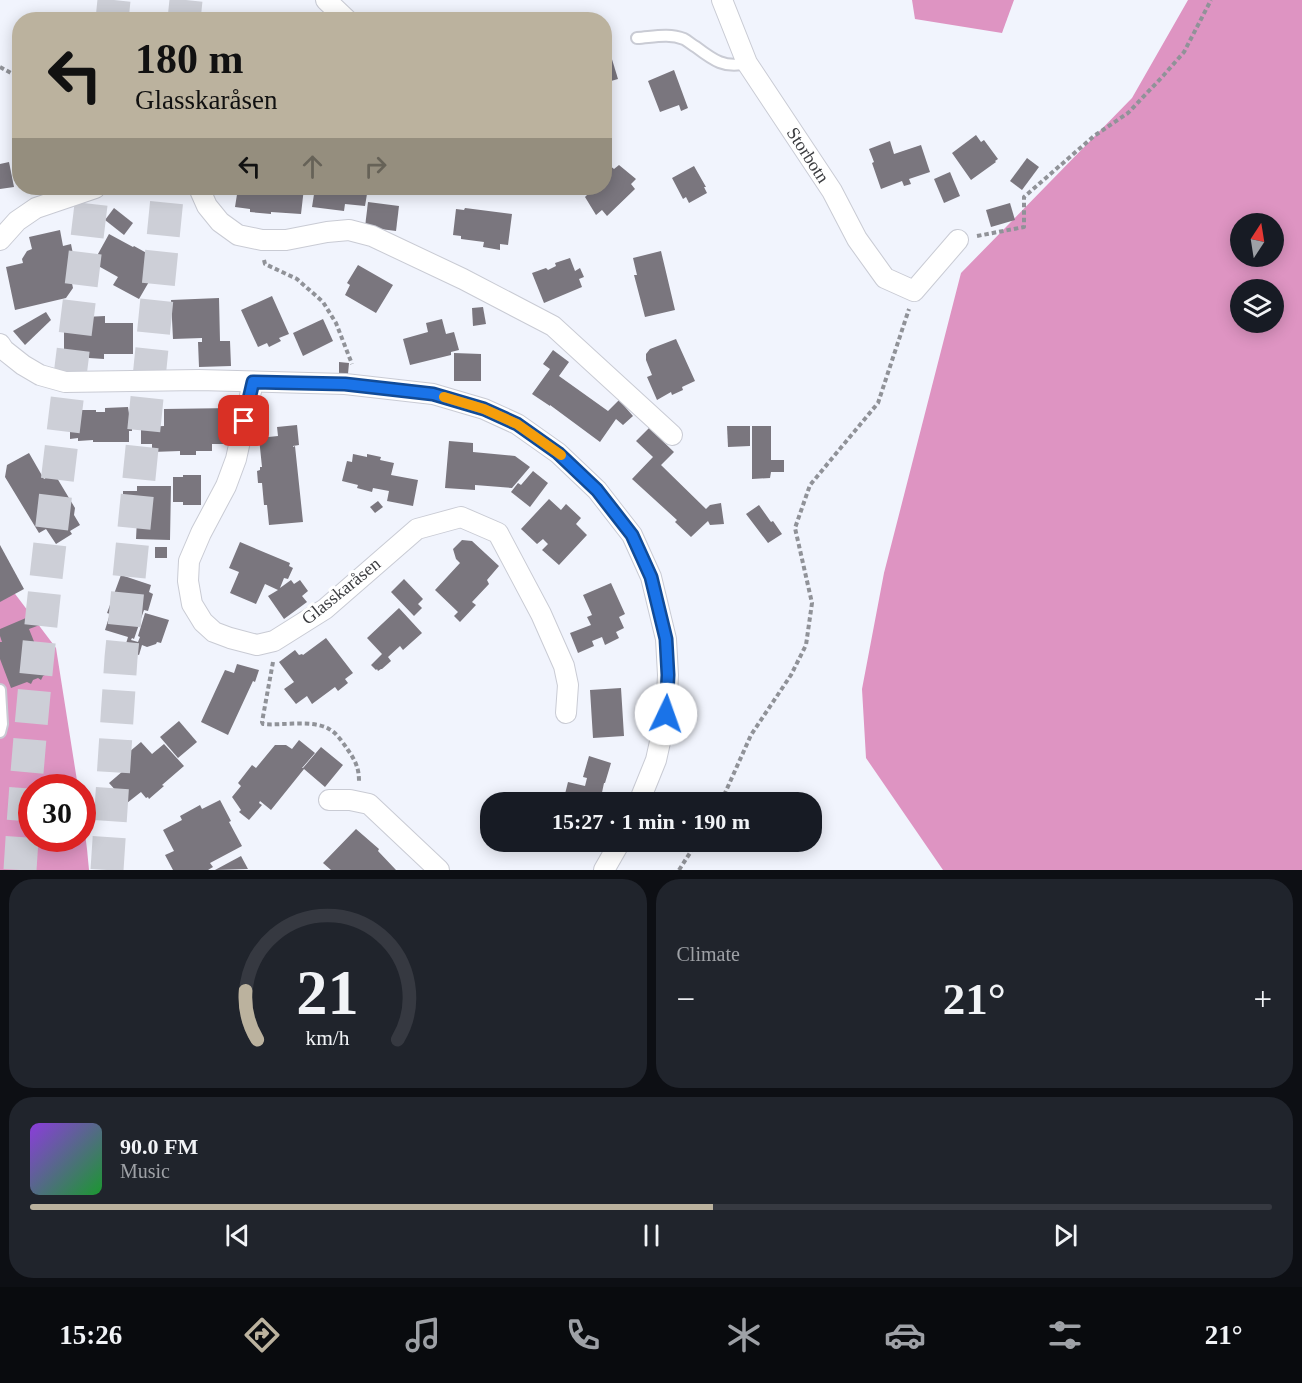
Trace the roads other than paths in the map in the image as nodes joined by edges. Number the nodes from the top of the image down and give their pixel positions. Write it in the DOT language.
graph roads {
  1 [pos="326,0"];
  2 [pos="722,0"];
  3 [pos="339,12"];
  4 [pos="638,38"];
  5 [pos="747,63"];
  6 [pos="74,195"];
  7 [pos="202,195"];
  8 [pos="0,240"];
  9 [pos="958,240"];
  10 [pos="0,344"];
  11 [pos="253,382"];
  12 [pos="672,435"];
  13 [pos="0,690"];
  14 [pos="566,713"];
  15 [pos="0,732"];
  16 [pos="643,792"];
  17 [pos="329,800"];
  18 [pos="614,852"];
  19 [pos="439,870"];
  20 [pos="604,870"];
  1 -- 3 [label="street"];
  2 -- 5 [label="street, Storbotn"];
  4 -- 5 [label="lane"];
  5 -- 9 [label="street, Storbotn"];
  6 -- 8 [label="street"];
  7 -- 12 [label="street"];
  10 -- 11 [label="street"];
  11 -- 14 [label="street, Glasskaråsen"];
  11 -- 16 [label="street"];
  13 -- 15 [label="lane"];
  17 -- 19 [label="street"];
  18 -- 20 [label="street"];
}
